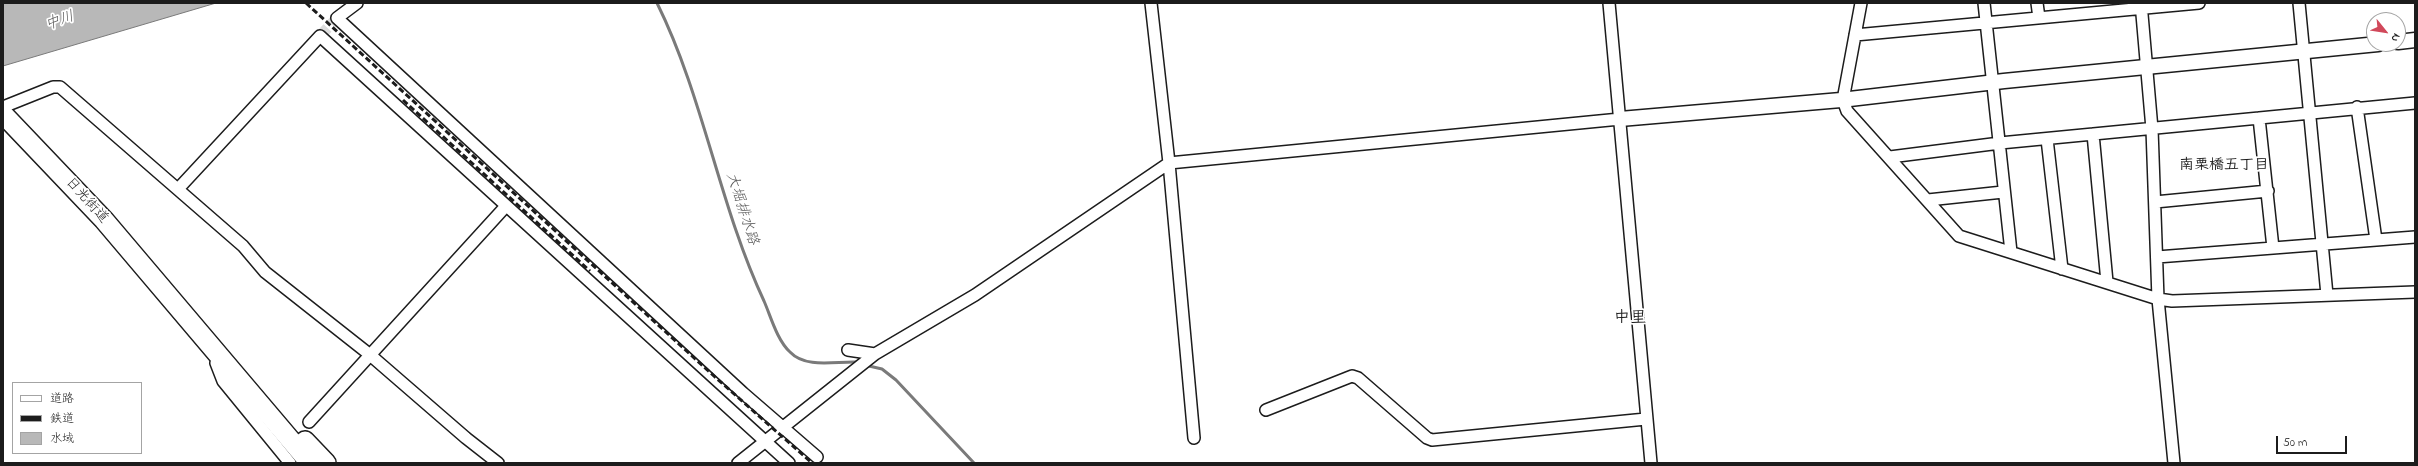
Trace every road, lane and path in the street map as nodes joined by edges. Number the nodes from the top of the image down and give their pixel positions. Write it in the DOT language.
graph roads {
  1 [pos="357,3"];
  2 [pos="1151,3"];
  3 [pos="1609,3"];
  4 [pos="1861,3"];
  5 [pos="1984,3"];
  6 [pos="2037,3"];
  7 [pos="2199,3"];
  8 [pos="2299,3"];
  9 [pos="2141,6"];
  10 [pos="2090,8"];
  11 [pos="2039,18"];
  12 [pos="1986,23"];
  13 [pos="1855,35"];
  14 [pos="2366,45"];
  15 [pos="2304,52"];
  16 [pos="2148,68"];
  17 [pos="1991,82"];
  18 [pos="1843,100"];
  19 [pos="2415,102"];
  20 [pos="3,107"];
  21 [pos="2357,107"];
  22 [pos="2310,113"];
  23 [pos="3,114"];
  24 [pos="2259,118"];
  25 [pos="1620,119"];
  26 [pos="2152,129"];
  27 [pos="2093,134"];
  28 [pos="2047,139"];
  29 [pos="2000,143"];
  30 [pos="1890,157"];
  31 [pos="1169,163"];
  32 [pos="178,188"];
  33 [pos="2004,192"];
  34 [pos="2268,192"];
  35 [pos="1928,200"];
  36 [pos="2155,202"];
  37 [pos="506,206"];
  38 [pos="2415,237"];
  39 [pos="2376,240"];
  40 [pos="2322,244"];
  41 [pos="2273,248"];
  42 [pos="2011,252"];
  43 [pos="2157,257"];
  44 [pos="2062,269"];
  45 [pos="2107,282"];
  46 [pos="2415,292"];
  47 [pos="2327,295"];
  48 [pos="2158,299"];
  49 [pos="848,350"];
  50 [pos="221,354"];
  51 [pos="369,354"];
  52 [pos="876,354"];
  53 [pos="1266,410"];
  54 [pos="1646,419"];
  55 [pos="309,422"];
  56 [pos="784,427"];
  57 [pos="1194,438"];
  58 [pos="764,442"];
  59 [pos="817,456"];
  60 [pos="290,463"];
  61 [pos="310,463"];
  62 [pos="326,463"];
  63 [pos="498,463"];
  64 [pos="738,463"];
  65 [pos="789,463"];
  66 [pos="1651,463"];
  67 [pos="2174,463"];
  1 -- 56 [label="street"];
  2 -- 31 [label="street"];
  3 -- 25 [label="street"];
  4 -- 13 [label="street"];
  5 -- 12 [label="street"];
  6 -- 11 [label="street"];
  7 -- 9 [label="street"];
  8 -- 15 [label="street"];
  9 -- 10 [label="street"];
  9 -- 16 [label="street"];
  10 -- 11 [label="street"];
  11 -- 12 [label="street"];
  12 -- 13 [label="street"];
  12 -- 17 [label="street"];
  13 -- 18 [label="street"];
  14 -- 15 [label="street"];
  15 -- 16 [label="street"];
  15 -- 22 [label="street"];
  16 -- 17 [label="street"];
  16 -- 26 [label="street"];
  17 -- 18 [label="street"];
  17 -- 29 [label="street"];
  18 -- 25 [label="street"];
  18 -- 30 [label="street"];
  19 -- 21 [label="street"];
  20 -- 32 [label="street"];
  21 -- 22 [label="street"];
  21 -- 39 [label="street"];
  22 -- 24 [label="street"];
  22 -- 40 [label="street"];
  23 -- 50 [label="highway, 日光街道"];
  24 -- 26 [label="street"];
  24 -- 34 [label="street"];
  25 -- 31 [label="street"];
  25 -- 54 [label="street"];
  26 -- 27 [label="street"];
  26 -- 36 [label="street"];
  27 -- 28 [label="street"];
  27 -- 45 [label="street"];
  28 -- 29 [label="street"];
  28 -- 44 [label="street"];
  29 -- 30 [label="street"];
  29 -- 33 [label="street"];
  30 -- 35 [label="street"];
  31 -- 52 [label="street"];
  31 -- 57 [label="street"];
  32 -- 37 [label="street"];
  32 -- 51 [label="street"];
  33 -- 35 [label="street"];
  33 -- 42 [label="street"];
  34 -- 36 [label="street"];
  34 -- 41 [label="street"];
  35 -- 42 [label="street"];
  36 -- 43 [label="street"];
  37 -- 51 [label="street"];
  37 -- 58 [label="street"];
  38 -- 39 [label="street"];
  39 -- 40 [label="street"];
  40 -- 41 [label="street"];
  40 -- 47 [label="street"];
  41 -- 43 [label="street"];
  42 -- 44 [label="street"];
  43 -- 48 [label="street"];
  44 -- 45 [label="street"];
  45 -- 48 [label="street"];
  46 -- 47 [label="street"];
  47 -- 48 [label="street"];
  48 -- 67 [label="street"];
  49 -- 52 [label="street"];
  50 -- 60 [label="street"];
  50 -- 61 [label="highway, 日光街道"];
  50 -- 62 [label="highway, 日光街道"];
  51 -- 55 [label="street"];
  51 -- 63 [label="street"];
  52 -- 56 [label="street"];
  53 -- 54 [label="street"];
  54 -- 66 [label="street"];
  56 -- 58 [label="street"];
  56 -- 59 [label="street"];
  58 -- 64 [label="street"];
  58 -- 65 [label="street"];
}
